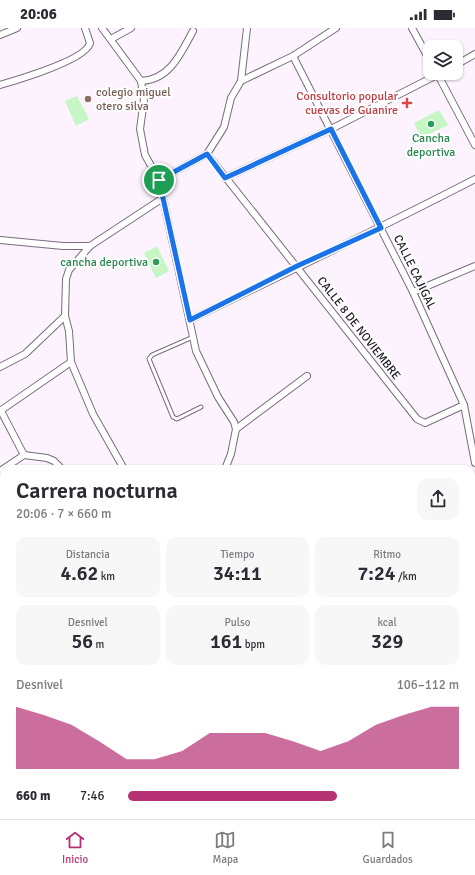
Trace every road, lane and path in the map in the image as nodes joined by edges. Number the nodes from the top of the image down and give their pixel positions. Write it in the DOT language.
graph roads {
  1 [pos="17,28"];
  2 [pos="85,28"];
  3 [pos="102,28"];
  4 [pos="131,28"];
  5 [pos="247,28"];
  6 [pos="336,28"];
  7 [pos="412,28"];
  8 [pos="193,31"];
  9 [pos="0,35"];
  10 [pos="111,39"];
  11 [pos="423,48"];
  12 [pos="475,54"];
  13 [pos="293,56"];
  14 [pos="463,61"];
  15 [pos="426,80"];
  16 [pos="441,80"];
  17 [pos="141,81"];
  18 [pos="241,81"];
  19 [pos="0,85"];
  20 [pos="331,129"];
  21 [pos="475,145"];
  22 [pos="207,154"];
  23 [pos="225,178"];
  24 [pos="475,179"];
  25 [pos="159,180"];
  26 [pos="163,198"];
  27 [pos="381,228"];
  28 [pos="0,240"];
  29 [pos="90,246"];
  30 [pos="297,266"];
  31 [pos="475,266"];
  32 [pos="413,292"];
  33 [pos="65,316"];
  34 [pos="190,320"];
  35 [pos="192,337"];
  36 [pos="71,362"];
  37 [pos="0,366"];
  38 [pos="307,376"];
  39 [pos="464,405"];
  40 [pos="201,407"];
  41 [pos="0,411"];
  42 [pos="236,429"];
  43 [pos="24,455"];
  44 [pos="475,463"];
  45 [pos="9,465"];
  46 [pos="58,465"];
  47 [pos="122,465"];
  48 [pos="227,465"];
  1 -- 9 [label="street"];
  2 -- 19 [label="street"];
  3 -- 10 [label="street"];
  4 -- 10 [label="street"];
  5 -- 18 [label="street"];
  6 -- 13 [label="street"];
  7 -- 11 [label="street"];
  8 -- 17 [label="street"];
  10 -- 17 [label="street"];
  12 -- 14 [label="street"];
  13 -- 18 [label="street"];
  13 -- 20 [label="street, CALLE CAJIGAL"];
  15 -- 20 [label="street"];
  16 -- 21 [label="street"];
  17 -- 25 [label="street"];
  18 -- 22 [label="street"];
  20 -- 23 [label="street"];
  20 -- 27 [label="street, CALLE CAJIGAL"];
  22 -- 23 [label="street, CALLE 8 DE NOVIEMBRE"];
  22 -- 25 [label="street"];
  23 -- 30 [label="street, CALLE 8 DE NOVIEMBRE"];
  24 -- 27 [label="street"];
  25 -- 26 [label="street"];
  26 -- 29 [label="street"];
  26 -- 34 [label="street"];
  27 -- 30 [label="street"];
  27 -- 32 [label="street, CALLE CAJIGAL"];
  28 -- 29 [label="street"];
  29 -- 33 [label="street"];
  30 -- 34 [label="street"];
  30 -- 39 [label="street, CALLE 8 DE NOVIEMBRE"];
  31 -- 32 [label="street"];
  32 -- 39 [label="street, CALLE CAJIGAL"];
  33 -- 36 [label="street"];
  33 -- 37 [label="street"];
  34 -- 35 [label="street"];
  35 -- 40 [label="lane"];
  35 -- 42 [label="street"];
  36 -- 41 [label="street"];
  36 -- 47 [label="street"];
  38 -- 42 [label="street"];
  39 -- 44 [label="street, CALLE CAJIGAL"];
  41 -- 43 [label="street"];
  42 -- 48 [label="street"];
  43 -- 45 [label="street"];
  43 -- 46 [label="street"];
}
